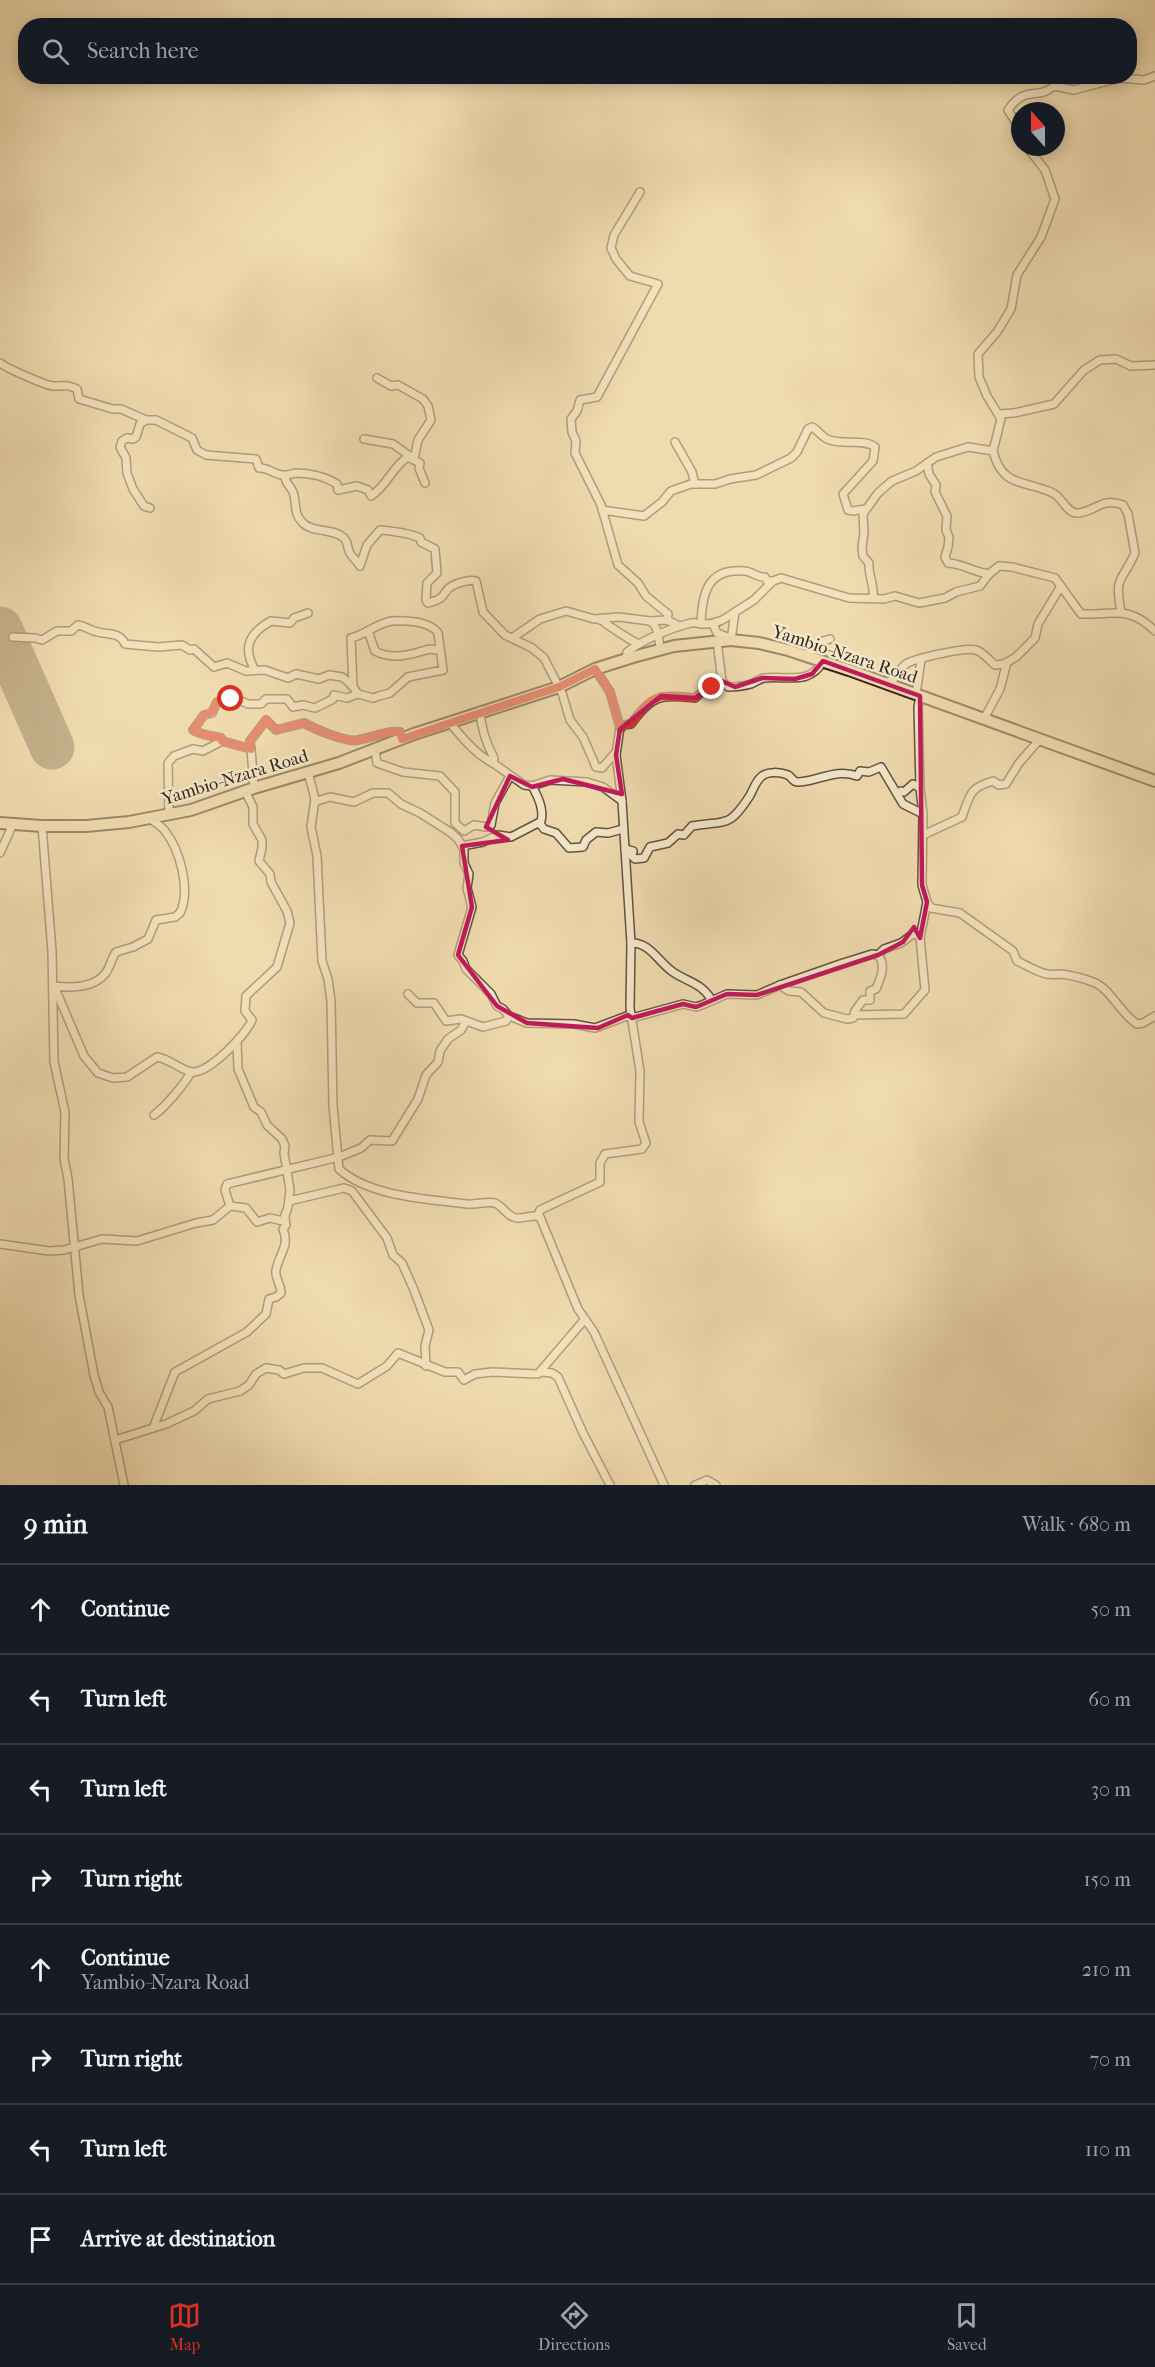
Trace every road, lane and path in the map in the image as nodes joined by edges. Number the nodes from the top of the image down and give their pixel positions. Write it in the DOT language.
graph roads {
  1 [pos="1155,76"];
  2 [pos="1137,79"];
  3 [pos="1096,84"];
  4 [pos="1013,102"];
  5 [pos="1034,156"];
  6 [pos="640,192"];
  7 [pos="0,363"];
  8 [pos="1155,365"];
  9 [pos="377,378"];
  10 [pos="999,414"];
  11 [pos="146,420"];
  12 [pos="364,440"];
  13 [pos="675,442"];
  14 [pos="993,451"];
  15 [pos="414,459"];
  16 [pos="927,464"];
  17 [pos="285,476"];
  18 [pos="425,483"];
  19 [pos="695,484"];
  20 [pos="150,508"];
  21 [pos="865,509"];
  22 [pos="602,510"];
  23 [pos="989,574"];
  24 [pos="772,581"];
  25 [pos="1061,586"];
  26 [pos="873,598"];
  27 [pos="735,612"];
  28 [pos="1121,612"];
  29 [pos="308,613"];
  30 [pos="594,619"];
  31 [pos="667,620"];
  32 [pos="650,621"];
  33 [pos="701,624"];
  34 [pos="713,624"];
  35 [pos="679,627"];
  36 [pos="368,631"];
  37 [pos="1155,631"];
  38 [pos="659,635"];
  39 [pos="13,637"];
  40 [pos="512,638"];
  41 [pos="732,639"];
  42 [pos="830,639"];
  43 [pos="717,641"];
  44 [pos="642,647"];
  45 [pos="661,649"];
  46 [pos="440,650"];
  47 [pos="805,656"];
  48 [pos="921,660"];
  49 [pos="823,662"];
  50 [pos="1008,662"];
  51 [pos="595,669"];
  52 [pos="255,670"];
  53 [pos="722,681"];
  54 [pos="884,682"];
  55 [pos="353,686"];
  56 [pos="559,687"];
  57 [pos="358,694"];
  58 [pos="918,695"];
  59 [pos="480,711"];
  60 [pos="984,719"];
  61 [pos="449,722"];
  62 [pos="620,729"];
  63 [pos="402,739"];
  64 [pos="1040,739"];
  65 [pos="222,741"];
  66 [pos="375,748"];
  67 [pos="251,749"];
  68 [pos="616,752"];
  69 [pos="493,762"];
  70 [pos="308,772"];
  71 [pos="510,776"];
  72 [pos="1155,781"];
  73 [pos="532,786"];
  74 [pos="920,788"];
  75 [pos="249,789"];
  76 [pos="897,793"];
  77 [pos="315,799"];
  78 [pos="622,801"];
  79 [pos="923,814"];
  80 [pos="169,815"];
  81 [pos="150,819"];
  82 [pos="540,822"];
  83 [pos="0,823"];
  84 [pos="13,824"];
  85 [pos="42,826"];
  86 [pos="486,827"];
  87 [pos="623,830"];
  88 [pos="498,835"];
  89 [pos="922,835"];
  90 [pos="462,846"];
  91 [pos="625,849"];
  92 [pos="0,853"];
  93 [pos="927,902"];
  94 [pos="920,938"];
  95 [pos="631,943"];
  96 [pos="878,955"];
  97 [pos="780,985"];
  98 [pos="54,986"];
  99 [pos="408,994"];
  100 [pos="711,999"];
  101 [pos="855,1015"];
  102 [pos="508,1016"];
  103 [pos="630,1016"];
  104 [pos="1155,1016"];
  105 [pos="466,1021"];
  106 [pos="237,1042"];
  107 [pos="191,1072"];
  108 [pos="154,1115"];
  109 [pos="336,1157"];
  110 [pos="286,1168"];
  111 [pos="289,1201"];
  112 [pos="230,1206"];
  113 [pos="538,1215"];
  114 [pos="285,1217"];
  115 [pos="0,1244"];
  116 [pos="75,1246"];
  117 [pos="585,1319"];
  118 [pos="426,1366"];
  119 [pos="542,1372"];
  120 [pos="153,1428"];
  121 [pos="115,1440"];
  122 [pos="124,1485"];
  123 [pos="610,1485"];
  124 [pos="664,1485"];
  125 [pos="695,1485"];
  126 [pos="716,1485"];
  1 -- 2 [label="street"];
  3 -- 4 [label="street"];
  5 -- 10 [label="street"];
  6 -- 22 [label="street"];
  7 -- 11 [label="street"];
  8 -- 10 [label="street"];
  9 -- 15 [label="street"];
  10 -- 14 [label="street"];
  11 -- 17 [label="street"];
  11 -- 20 [label="street"];
  12 -- 15 [label="street"];
  13 -- 19 [label="street"];
  14 -- 16 [label="street"];
  14 -- 28 [label="street"];
  15 -- 17 [label="street"];
  15 -- 18 [label="street"];
  16 -- 21 [label="street"];
  16 -- 23 [label="street"];
  17 -- 40 [label="street"];
  19 -- 21 [label="street"];
  19 -- 22 [label="street"];
  21 -- 26 [label="street"];
  22 -- 31 [label="street"];
  23 -- 25 [label="street"];
  23 -- 26 [label="street"];
  24 -- 26 [label="street"];
  24 -- 27 [label="street"];
  24 -- 33 [label="street"];
  25 -- 28 [label="street"];
  25 -- 50 [label="street"];
  27 -- 34 [label="street"];
  27 -- 41 [label="street"];
  28 -- 37 [label="street"];
  29 -- 52 [label="street"];
  30 -- 32 [label="street"];
  30 -- 40 [label="street"];
  30 -- 44 [label="street"];
  31 -- 32 [label="street"];
  31 -- 35 [label="street"];
  32 -- 38 [label="street"];
  33 -- 34 [label="street"];
  33 -- 35 [label="street"];
  34 -- 41 [label="street"];
  35 -- 38 [label="street"];
  36 -- 46 [label="street"];
  36 -- 46 [label="street"];
  36 -- 55 [label="street"];
  38 -- 44 [label="street"];
  38 -- 45 [label="street"];
  39 -- 52 [label="street"];
  40 -- 56 [label="street"];
  41 -- 43 [label="main road, Yambio-Nzara Road"];
  41 -- 47 [label="main road, Yambio-Nzara Road"];
  42 -- 47 [label="street"];
  43 -- 45 [label="main road, Yambio-Nzara Road"];
  43 -- 53 [label="street"];
  44 -- 45 [label="main road, Yambio-Nzara Road"];
  44 -- 51 [label="main road, Yambio-Nzara Road"];
  46 -- 57 [label="street"];
  47 -- 49 [label="main road, Yambio-Nzara Road"];
  48 -- 50 [label="street"];
  48 -- 54 [label="street"];
  48 -- 58 [label="street"];
  49 -- 53 [label="street"];
  49 -- 54 [label="main road, Yambio-Nzara Road"];
  50 -- 60 [label="street"];
  51 -- 56 [label="main road, Yambio-Nzara Road"];
  51 -- 62 [label="street"];
  52 -- 55 [label="street"];
  53 -- 62 [label="street"];
  54 -- 58 [label="main road, Yambio-Nzara Road"];
  55 -- 57 [label="street"];
  56 -- 59 [label="main road, Yambio-Nzara Road"];
  56 -- 68 [label="street"];
  57 -- 65 [label="street"];
  58 -- 60 [label="main road, Yambio-Nzara Road"];
  58 -- 74 [label="street"];
  59 -- 61 [label="main road, Yambio-Nzara Road"];
  59 -- 69 [label="street"];
  60 -- 64 [label="main road, Yambio-Nzara Road"];
  61 -- 63 [label="main road, Yambio-Nzara Road"];
  61 -- 69 [label="street"];
  62 -- 68 [label="street"];
  63 -- 66 [label="main road, Yambio-Nzara Road"];
  63 -- 67 [label="street"];
  64 -- 72 [label="main road, Yambio-Nzara Road"];
  64 -- 89 [label="street"];
  65 -- 67 [label="street"];
  65 -- 80 [label="street"];
  66 -- 70 [label="main road, Yambio-Nzara Road"];
  66 -- 86 [label="street"];
  67 -- 75 [label="street"];
  68 -- 78 [label="street"];
  69 -- 71 [label="street"];
  70 -- 75 [label="main road, Yambio-Nzara Road"];
  70 -- 77 [label="street"];
  71 -- 73 [label="street"];
  71 -- 86 [label="street"];
  73 -- 78 [label="street"];
  73 -- 82 [label="street"];
  74 -- 76 [label="street"];
  74 -- 79 [label="street"];
  75 -- 80 [label="main road, Yambio-Nzara Road"];
  75 -- 106 [label="street"];
  76 -- 79 [label="street"];
  76 -- 91 [label="street"];
  77 -- 90 [label="street"];
  77 -- 109 [label="street"];
  78 -- 87 [label="street"];
  79 -- 89 [label="street"];
  80 -- 81 [label="main road, Yambio-Nzara Road"];
  81 -- 85 [label="main road, Yambio-Nzara Road"];
  81 -- 98 [label="street"];
  82 -- 87 [label="street"];
  82 -- 88 [label="street"];
  83 -- 84 [label="main road, Yambio-Nzara Road"];
  84 -- 85 [label="main road, Yambio-Nzara Road"];
  84 -- 92 [label="street"];
  85 -- 98 [label="street"];
  86 -- 88 [label="street"];
  87 -- 91 [label="street"];
  88 -- 90 [label="street"];
  89 -- 93 [label="street"];
  90 -- 102 [label="street"];
  91 -- 95 [label="street"];
  93 -- 94 [label="street"];
  93 -- 104 [label="street"];
  94 -- 96 [label="street"];
  94 -- 101 [label="street"];
  95 -- 100 [label="street"];
  95 -- 103 [label="street"];
  96 -- 97 [label="street"];
  96 -- 101 [label="street"];
  97 -- 100 [label="street"];
  97 -- 101 [label="street"];
  98 -- 107 [label="street"];
  98 -- 116 [label="street"];
  99 -- 105 [label="street"];
  100 -- 103 [label="street"];
  102 -- 103 [label="street"];
  102 -- 105 [label="street"];
  103 -- 113 [label="street"];
  105 -- 109 [label="street"];
  106 -- 107 [label="street"];
  106 -- 110 [label="street"];
  107 -- 108 [label="street"];
  109 -- 110 [label="street"];
  109 -- 113 [label="street"];
  110 -- 111 [label="street"];
  110 -- 112 [label="street"];
  111 -- 114 [label="street"];
  111 -- 118 [label="street"];
  112 -- 114 [label="street"];
  112 -- 116 [label="street"];
  113 -- 117 [label="street"];
  114 -- 120 [label="street"];
  115 -- 116 [label="street"];
  116 -- 121 [label="street"];
  117 -- 119 [label="street"];
  117 -- 124 [label="street"];
  118 -- 119 [label="street"];
  118 -- 120 [label="street"];
  119 -- 123 [label="street"];
  120 -- 121 [label="street"];
  121 -- 122 [label="street"];
  125 -- 126 [label="street"];
}
